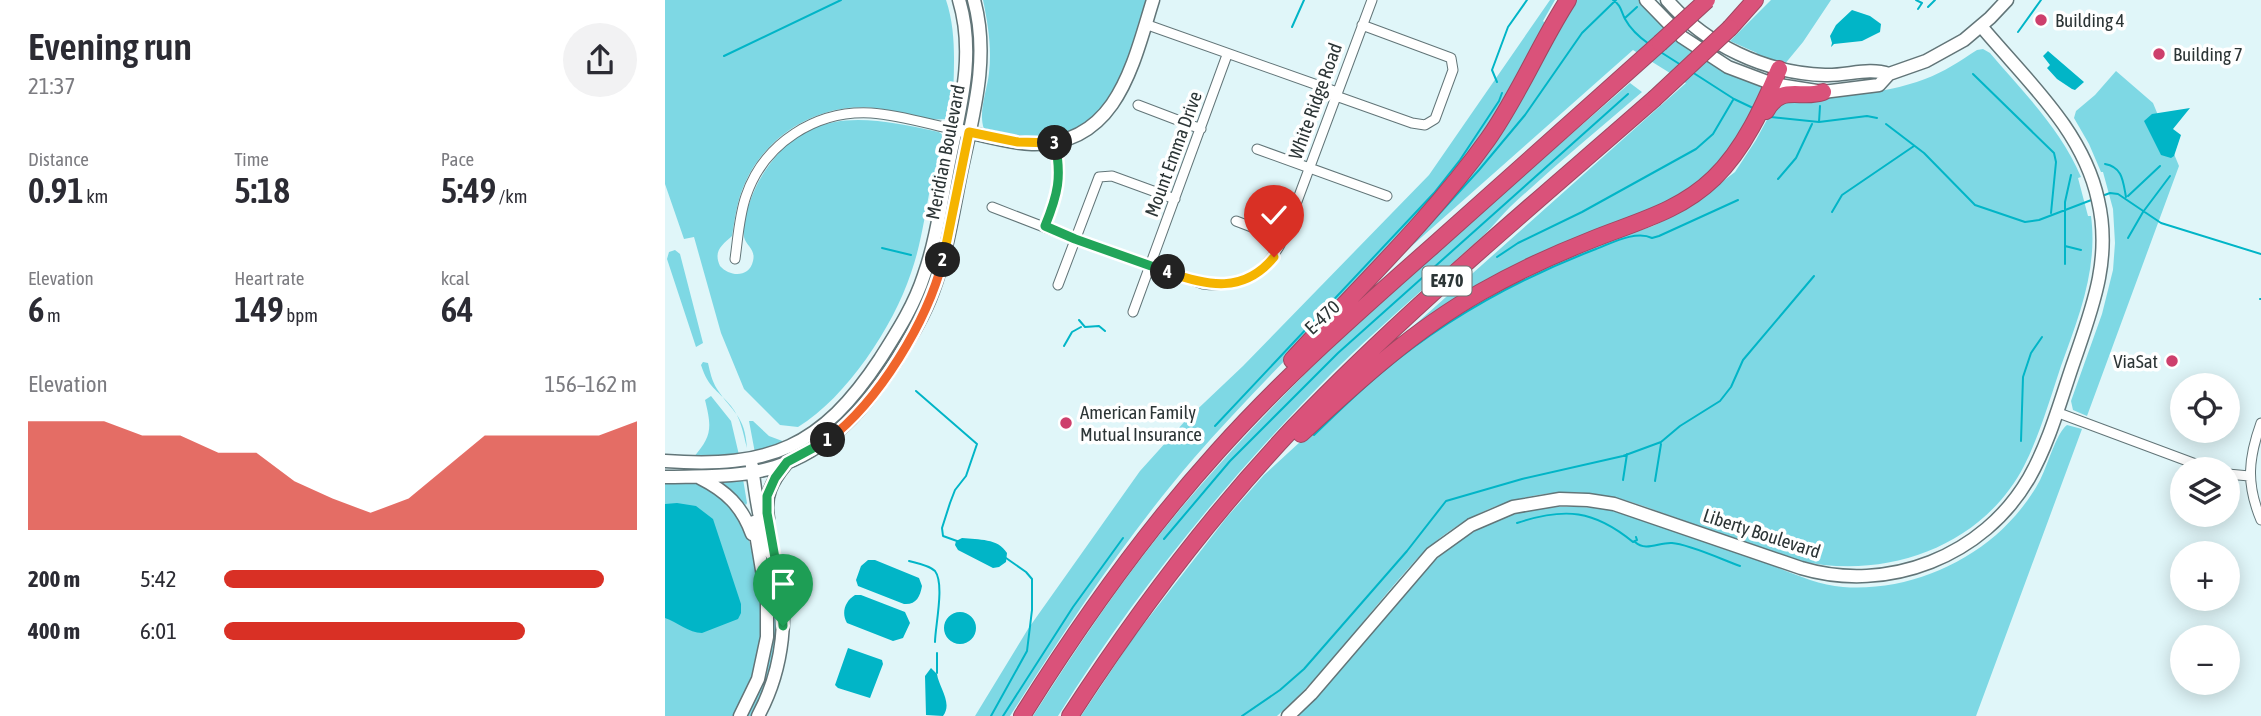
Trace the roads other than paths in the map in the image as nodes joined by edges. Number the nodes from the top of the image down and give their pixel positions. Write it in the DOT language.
graph roads {
  1 [pos="959,0"];
  2 [pos="974,0"];
  3 [pos="1153,0"];
  4 [pos="1372,0"];
  5 [pos="1568,0"];
  6 [pos="1646,0"];
  7 [pos="1667,0"];
  8 [pos="1695,0"];
  9 [pos="1707,0"];
  10 [pos="2007,0"];
  11 [pos="1755,2"];
  12 [pos="1145,24"];
  13 [pos="1363,24"];
  14 [pos="1981,26"];
  15 [pos="1660,43"];
  16 [pos="1227,55"];
  17 [pos="1889,74"];
  18 [pos="1773,88"];
  19 [pos="1822,92"];
  20 [pos="1336,94"];
  21 [pos="1138,106"];
  22 [pos="1201,129"];
  23 [pos="956,130"];
  24 [pos="969,132"];
  25 [pos="1054,142"];
  26 [pos="1257,149"];
  27 [pos="1310,167"];
  28 [pos="1387,196"];
  29 [pos="1175,200"];
  30 [pos="992,207"];
  31 [pos="1236,221"];
  32 [pos="1045,226"];
  33 [pos="1075,239"];
  34 [pos="1283,239"];
  35 [pos="735,259"];
  36 [pos="1150,265"];
  37 [pos="1058,285"];
  38 [pos="1133,312"];
  39 [pos="2056,412"];
  40 [pos="2261,423"];
  41 [pos="2177,457"];
  42 [pos="748,459"];
  43 [pos="665,461"];
  44 [pos="787,462"];
  45 [pos="1200,471"];
  46 [pos="749,473"];
  47 [pos="1251,475"];
  48 [pos="2240,475"];
  49 [pos="2249,476"];
  50 [pos="665,477"];
  51 [pos="698,477"];
  52 [pos="2261,520"];
  53 [pos="757,544"];
  54 [pos="774,559"];
  55 [pos="740,716"];
  56 [pos="758,716"];
  57 [pos="1022,716"];
  58 [pos="1070,716"];
  59 [pos="1288,716"];
  1 -- 23 [label="main road, Meridian Boulevard"];
  2 -- 24 [label="main road, Meridian Boulevard"];
  3 -- 12 [label="main road"];
  4 -- 13 [label="street, White Ridge Road"];
  5 -- 45 [label="highway"];
  6 -- 18 [label="main road"];
  7 -- 18 [label="main road"];
  8 -- 15 [label="highway"];
  9 -- 15 [label="highway, E-470 / E470, bridge"];
  10 -- 14 [label="main road"];
  11 -- 47 [label="highway, E470, bridge"];
  12 -- 16 [label="street"];
  12 -- 25 [label="main road"];
  13 -- 20 [label="street, White Ridge Road"];
  13 -- 20 [label="street"];
  14 -- 17 [label="main road"];
  14 -- 39 [label="main road, Liberty Boulevard"];
  15 -- 45 [label="highway, E-470 / E470"];
  16 -- 20 [label="street"];
  16 -- 22 [label="street, Mount Emma Drive"];
  17 -- 18 [label="main road"];
  17 -- 19 [label="main road"];
  18 -- 19 [label="highway"];
  18 -- 47 [label="highway"];
  20 -- 27 [label="street, White Ridge Road"];
  21 -- 22 [label="street"];
  22 -- 29 [label="street, Mount Emma Drive"];
  23 -- 24 [label="main road"];
  23 -- 35 [label="street"];
  23 -- 42 [label="main road, Meridian Boulevard"];
  24 -- 25 [label="main road"];
  24 -- 44 [label="main road, Meridian Boulevard"];
  25 -- 32 [label="street"];
  26 -- 27 [label="street"];
  27 -- 28 [label="street"];
  27 -- 34 [label="street, White Ridge Road"];
  29 -- 33 [label="street"];
  29 -- 36 [label="street, Mount Emma Drive"];
  30 -- 32 [label="street, White Ridge Road"];
  31 -- 34 [label="street"];
  32 -- 33 [label="street, White Ridge Road"];
  33 -- 36 [label="street, White Ridge Road"];
  33 -- 37 [label="street"];
  34 -- 36 [label="street, White Ridge Road"];
  36 -- 38 [label="street, Mount Emma Drive"];
  39 -- 41 [label="street"];
  39 -- 59 [label="main road, Liberty Boulevard"];
  40 -- 49 [label="street"];
  42 -- 43 [label="main road, Meridian Boulevard"];
  42 -- 46 [label="main road"];
  44 -- 46 [label="main road, Meridian Boulevard"];
  44 -- 54 [label="main road"];
  45 -- 57 [label="highway, E-470 / E470"];
  46 -- 51 [label="main road, Meridian Boulevard"];
  46 -- 53 [label="main road"];
  46 -- 54 [label="main road"];
  47 -- 58 [label="highway, E470"];
  48 -- 49 [label="street"];
  49 -- 52 [label="street"];
  50 -- 51 [label="main road, Meridian Boulevard"];
  51 -- 53 [label="main road"];
  53 -- 55 [label="main road"];
  54 -- 56 [label="main road"];
}
